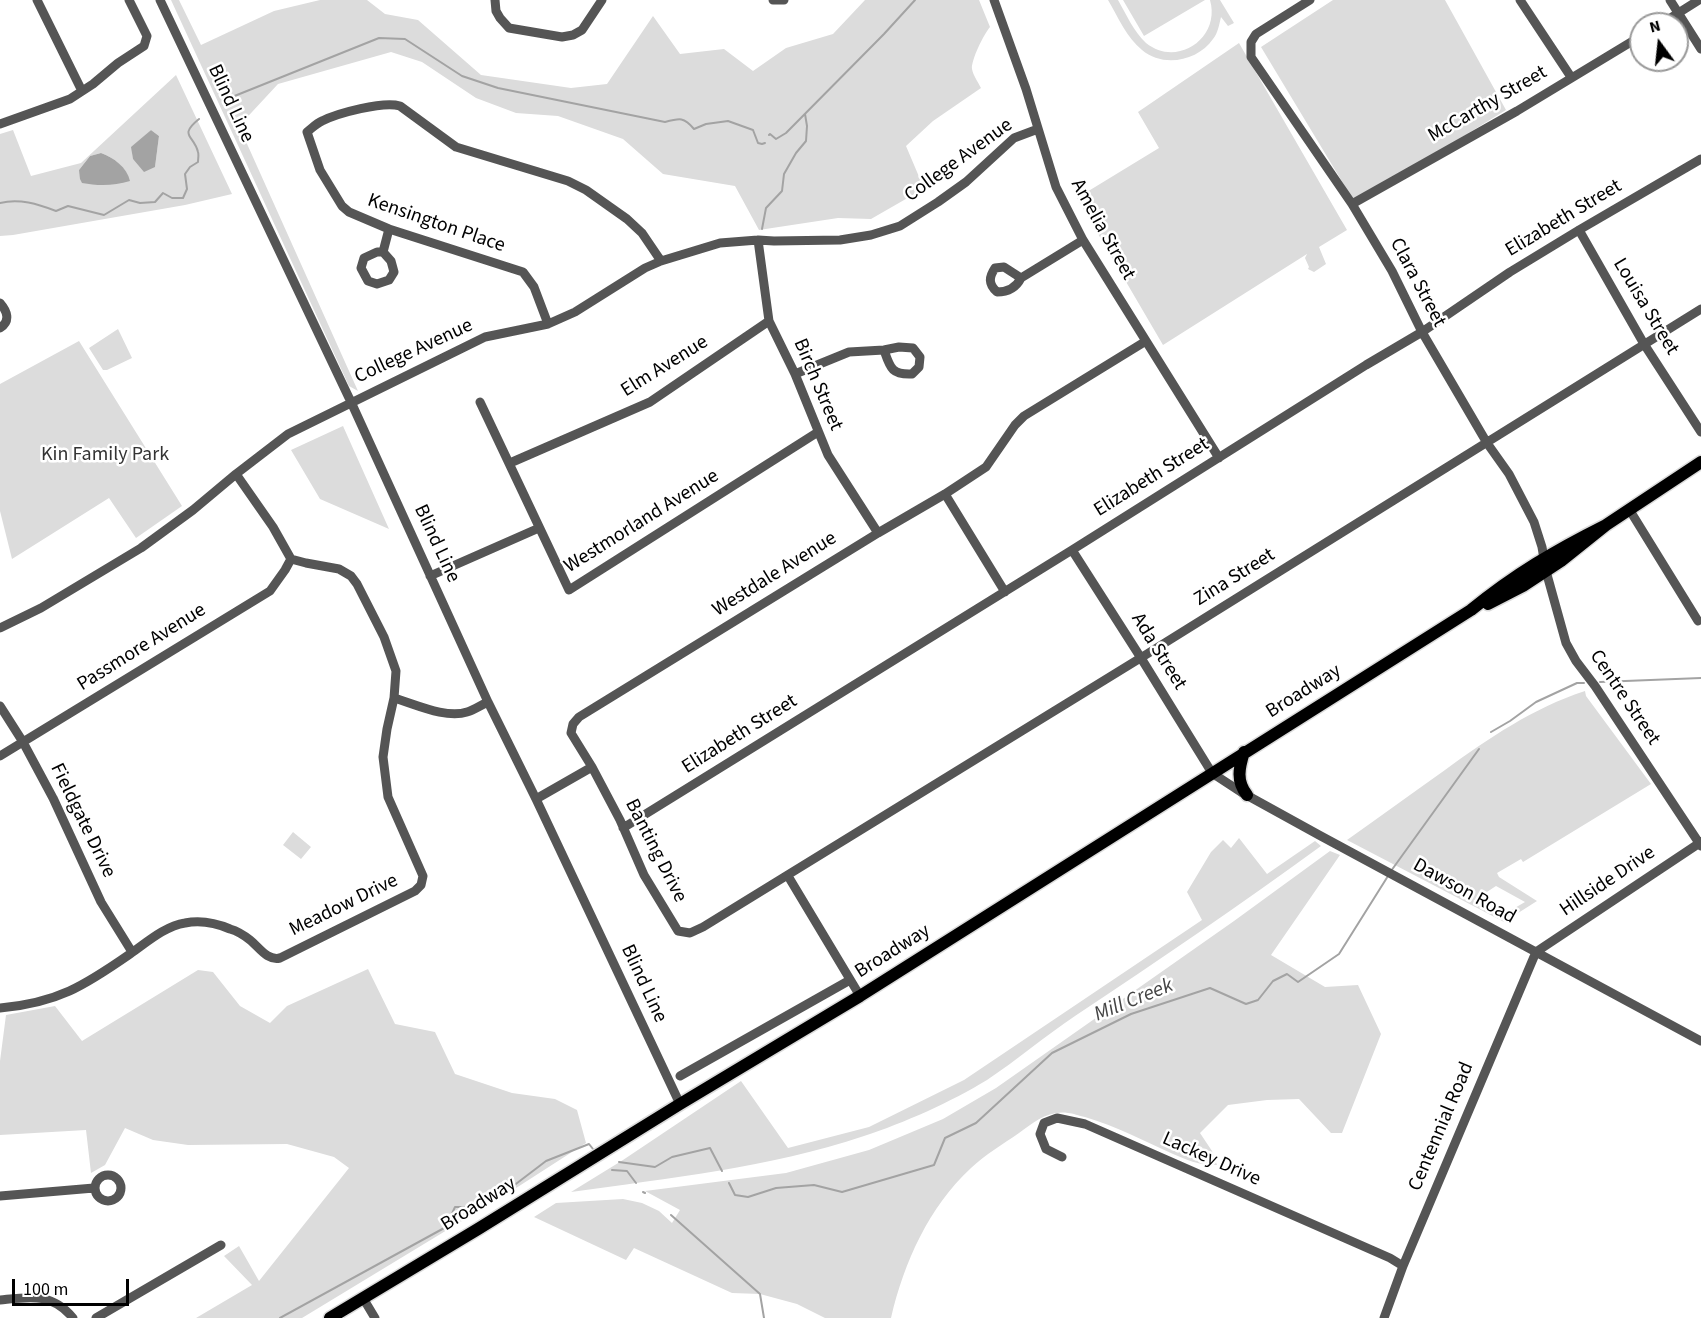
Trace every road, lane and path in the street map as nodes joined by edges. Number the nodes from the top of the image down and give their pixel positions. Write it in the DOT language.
graph roads {
  1 [pos="38,0"];
  2 [pos="129,0"];
  3 [pos="160,0"];
  4 [pos="495,0"];
  5 [pos="602,0"];
  6 [pos="773,0"];
  7 [pos="784,0"];
  8 [pos="994,0"];
  9 [pos="1310,0"];
  10 [pos="1520,0"];
  11 [pos="1699,0"];
  12 [pos="1682,12"];
  13 [pos="1689,30"];
  14 [pos="1629,43"];
  15 [pos="1701,49"];
  16 [pos="1571,77"];
  17 [pos="82,91"];
  18 [pos="0,112"];
  19 [pos="2,123"];
  20 [pos="1038,129"];
  21 [pos="1701,159"];
  22 [pos="1352,204"];
  23 [pos="389,230"];
  24 [pos="1579,230"];
  25 [pos="758,240"];
  26 [pos="1083,240"];
  27 [pos="383,252"];
  28 [pos="661,261"];
  29 [pos="1021,278"];
  30 [pos="0,303"];
  31 [pos="1701,309"];
  32 [pos="769,321"];
  33 [pos="548,324"];
  34 [pos="0,328"];
  35 [pos="1422,332"];
  36 [pos="1146,341"];
  37 [pos="1644,344"];
  38 [pos="884,350"];
  39 [pos="795,374"];
  40 [pos="351,402"];
  41 [pos="480,402"];
  42 [pos="818,432"];
  43 [pos="1701,432"];
  44 [pos="1487,442"];
  45 [pos="1220,458"];
  46 [pos="1701,462"];
  47 [pos="510,463"];
  48 [pos="236,474"];
  49 [pos="945,494"];
  50 [pos="1629,509"];
  51 [pos="539,528"];
  52 [pos="878,533"];
  53 [pos="1072,550"];
  54 [pos="291,559"];
  55 [pos="1545,565"];
  56 [pos="430,576"];
  57 [pos="1005,592"];
  58 [pos="1698,621"];
  59 [pos="0,628"];
  60 [pos="1141,658"];
  61 [pos="394,698"];
  62 [pos="488,702"];
  63 [pos="0,706"];
  64 [pos="23,742"];
  65 [pos="1244,752"];
  66 [pos="0,756"];
  67 [pos="592,767"];
  68 [pos="1212,774"];
  69 [pos="1247,795"];
  70 [pos="536,799"];
  71 [pos="623,828"];
  72 [pos="1700,844"];
  73 [pos="788,876"];
  74 [pos="132,952"];
  75 [pos="1536,952"];
  76 [pos="850,980"];
  77 [pos="860,996"];
  78 [pos="0,1008"];
  79 [pos="1701,1041"];
  80 [pos="680,1076"];
  81 [pos="680,1104"];
  82 [pos="1062,1157"];
  83 [pos="94,1188"];
  84 [pos="0,1196"];
  85 [pos="221,1245"];
  86 [pos="1403,1266"];
  87 [pos="363,1298"];
  88 [pos="0,1300"];
  89 [pos="73,1318"];
  90 [pos="96,1318"];
  91 [pos="330,1318"];
  92 [pos="375,1318"];
  93 [pos="1384,1318"];
  1 -- 17 [label="street"];
  2 -- 17 [label="street"];
  3 -- 40 [label="street, Blind Line"];
  4 -- 5 [label="street"];
  6 -- 7 [label="street"];
  8 -- 20 [label="street, Amelia Street"];
  9 -- 22 [label="street, Clara Street"];
  10 -- 16 [label="street"];
  11 -- 12 [label="street"];
  13 -- 15 [label="street"];
  14 -- 16 [label="street, McCarthy Street"];
  16 -- 22 [label="street, McCarthy Street"];
  17 -- 19 [label="street"];
  18 -- 19 [label="street"];
  20 -- 25 [label="street, College Avenue"];
  20 -- 26 [label="street, Amelia Street"];
  21 -- 24 [label="street, Elizabeth Street"];
  22 -- 35 [label="street, Clara Street"];
  23 -- 27 [label="street"];
  23 -- 28 [label="street, Kensington Place"];
  23 -- 33 [label="street, Kensington Place"];
  24 -- 35 [label="street, Elizabeth Street"];
  24 -- 37 [label="street, Louisa Street"];
  25 -- 28 [label="street, College Avenue"];
  25 -- 32 [label="street, Birch Street"];
  26 -- 29 [label="street"];
  26 -- 36 [label="street, Amelia Street"];
  28 -- 33 [label="street, College Avenue"];
  30 -- 34 [label="street"];
  31 -- 37 [label="street, Zina Street"];
  32 -- 39 [label="street, Birch Street"];
  32 -- 47 [label="street, Elm Avenue"];
  33 -- 40 [label="street, College Avenue"];
  35 -- 44 [label="street, Clara Street"];
  35 -- 45 [label="street, Elizabeth Street"];
  36 -- 45 [label="street, Amelia Street"];
  36 -- 49 [label="street, Westdale Avenue"];
  37 -- 43 [label="street, Louisa Street"];
  37 -- 44 [label="street, Zina Street"];
  38 -- 39 [label="street"];
  39 -- 42 [label="street, Birch Street"];
  40 -- 48 [label="street, College Avenue"];
  40 -- 56 [label="street, Blind Line"];
  41 -- 47 [label="street, Westmorland Avenue"];
  42 -- 51 [label="street, Westmorland Avenue"];
  42 -- 52 [label="street, Birch Street"];
  44 -- 55 [label="street, Clara Street"];
  44 -- 60 [label="street, Zina Street"];
  45 -- 53 [label="street, Elizabeth Street"];
  46 -- 50 [label="main road, Broadway"];
  47 -- 51 [label="street, Westmorland Avenue"];
  48 -- 54 [label="street"];
  48 -- 59 [label="street, College Avenue"];
  49 -- 52 [label="street, Westdale Avenue"];
  49 -- 57 [label="street"];
  50 -- 55 [label="main road, Broadway"];
  50 -- 58 [label="street"];
  51 -- 56 [label="street"];
  52 -- 67 [label="street, Westdale Avenue"];
  53 -- 57 [label="street, Elizabeth Street"];
  53 -- 60 [label="street, Ada Street"];
  54 -- 61 [label="street, Meadow Drive"];
  54 -- 64 [label="street, Passmore Avenue"];
  55 -- 65 [label="main road, Broadway"];
  55 -- 72 [label="street, Centre Street"];
  56 -- 62 [label="street, Blind Line"];
  57 -- 71 [label="street, Elizabeth Street"];
  60 -- 68 [label="street, Ada Street"];
  60 -- 73 [label="street, Zina Street"];
  61 -- 62 [label="street"];
  61 -- 74 [label="street, Meadow Drive"];
  62 -- 70 [label="street, Blind Line"];
  63 -- 64 [label="street, Fieldgate Drive"];
  64 -- 66 [label="street, Passmore Avenue"];
  64 -- 74 [label="street, Fieldgate Drive"];
  65 -- 68 [label="main road, Broadway"];
  65 -- 69 [label="main road"];
  67 -- 70 [label="street"];
  67 -- 71 [label="street, Banting Drive"];
  68 -- 69 [label="street, Dawson Road"];
  68 -- 77 [label="main road, Broadway"];
  69 -- 75 [label="street, Dawson Road"];
  70 -- 81 [label="street, Blind Line"];
  71 -- 73 [label="street, Banting Drive"];
  72 -- 75 [label="street, Hillside Drive"];
  73 -- 76 [label="street"];
  74 -- 78 [label="street, Meadow Drive"];
  75 -- 79 [label="street, Dawson Road"];
  75 -- 86 [label="street, Centennial Road"];
  76 -- 77 [label="street"];
  76 -- 80 [label="street"];
  77 -- 81 [label="main road, Broadway"];
  81 -- 87 [label="main road, Broadway"];
  82 -- 86 [label="street, Lackey Drive"];
  83 -- 84 [label="street"];
  85 -- 90 [label="street"];
  86 -- 93 [label="street, Centennial Road"];
  87 -- 91 [label="main road, Broadway"];
  87 -- 92 [label="street"];
  88 -- 89 [label="street"];
}
